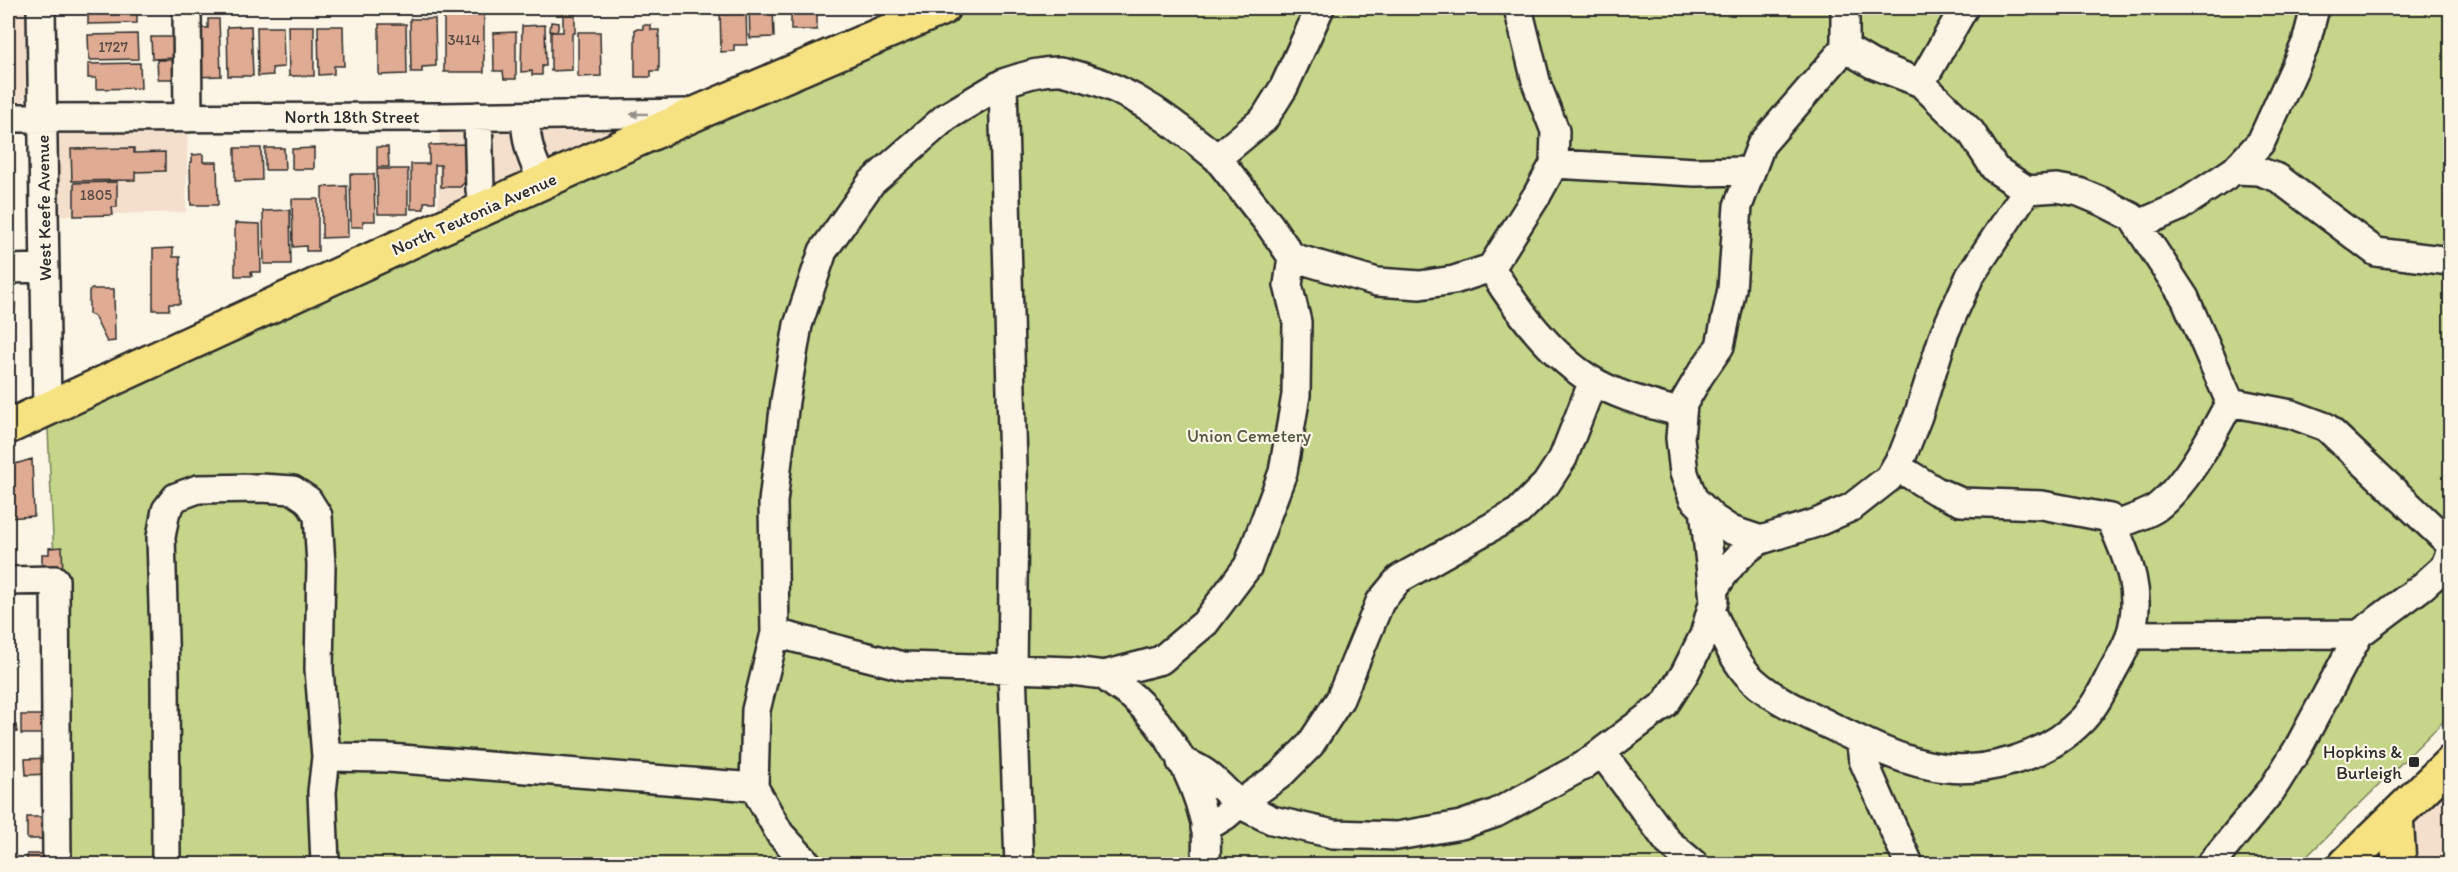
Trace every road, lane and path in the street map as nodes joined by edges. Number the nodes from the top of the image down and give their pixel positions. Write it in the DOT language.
graph roads {
  1 [pos="13,8"];
  2 [pos="41,8"];
  3 [pos="187,8"];
  4 [pos="943,8"];
  5 [pos="1320,8"];
  6 [pos="1518,8"];
  7 [pos="1845,8"];
  8 [pos="1964,8"];
  9 [pos="2315,8"];
  10 [pos="8,21"];
  11 [pos="1845,48"];
  12 [pos="1003,83"];
  13 [pos="1921,83"];
  14 [pos="698,113"];
  15 [pos="478,116"];
  16 [pos="533,116"];
  17 [pos="42,117"];
  18 [pos="8,118"];
  19 [pos="188,118"];
  20 [pos="1217,158"];
  21 [pos="1554,164"];
  22 [pos="2235,170"];
  23 [pos="1751,171"];
  24 [pos="544,182"];
  25 [pos="2026,190"];
  26 [pos="488,207"];
  27 [pos="2137,225"];
  28 [pos="1292,257"];
  29 [pos="2451,261"];
  30 [pos="45,268"];
  31 [pos="1491,268"];
  32 [pos="8,269"];
  33 [pos="1593,381"];
  34 [pos="2230,402"];
  35 [pos="47,409"];
  36 [pos="1682,413"];
  37 [pos="8,427"];
  38 [pos="1896,466"];
  39 [pos="1704,509"];
  40 [pos="2114,526"];
  41 [pos="1761,540"];
  42 [pos="2451,544"];
  43 [pos="2451,553"];
  44 [pos="8,581"];
  45 [pos="1712,600"];
  46 [pos="775,633"];
  47 [pos="2359,634"];
  48 [pos="2130,635"];
  49 [pos="1012,669"];
  50 [pos="1104,675"];
  51 [pos="1860,740"];
  52 [pos="1602,753"];
  53 [pos="326,757"];
  54 [pos="1181,762"];
  55 [pos="2451,763"];
  56 [pos="754,787"];
  57 [pos="1239,804"];
  58 [pos="2396,815"];
  59 [pos="1205,828"];
  60 [pos="57,864"];
  61 [pos="166,864"];
  62 [pos="325,864"];
  63 [pos="808,864"];
  64 [pos="1019,864"];
  65 [pos="1206,864"];
  66 [pos="1694,864"];
  67 [pos="1909,864"];
  68 [pos="2211,864"];
  69 [pos="2346,864"];
  70 [pos="2399,864"];
  1 -- 10 [label="path"];
  2 -- 17 [label="street, West Keefe Avenue"];
  3 -- 19 [label="street"];
  4 -- 14 [label="main road, North Teutonia Avenue"];
  5 -- 20 [label="street"];
  6 -- 21 [label="street"];
  7 -- 11 [label="street"];
  8 -- 13 [label="street"];
  9 -- 22 [label="street"];
  11 -- 13 [label="street"];
  11 -- 23 [label="street"];
  12 -- 20 [label="street"];
  12 -- 46 [label="street"];
  12 -- 49 [label="street"];
  13 -- 25 [label="street"];
  14 -- 16 [label="street, North 18th Street, one-way"];
  14 -- 24 [label="main road, North Teutonia Avenue"];
  15 -- 16 [label="street, North 18th Street"];
  15 -- 19 [label="street, North 18th Street"];
  15 -- 26 [label="street"];
  16 -- 24 [label="street"];
  17 -- 18 [label="street, North 18th Street"];
  17 -- 19 [label="street, North 18th Street"];
  17 -- 30 [label="street, West Keefe Avenue"];
  20 -- 28 [label="street"];
  21 -- 23 [label="street"];
  21 -- 31 [label="street"];
  22 -- 27 [label="street"];
  22 -- 29 [label="street"];
  23 -- 36 [label="street"];
  24 -- 26 [label="main road, North Teutonia Avenue"];
  25 -- 27 [label="street"];
  25 -- 38 [label="street"];
  26 -- 35 [label="main road, North Teutonia Avenue"];
  27 -- 34 [label="street"];
  28 -- 31 [label="street"];
  28 -- 50 [label="street"];
  30 -- 32 [label="street"];
  30 -- 35 [label="street, West Keefe Avenue"];
  31 -- 33 [label="street"];
  33 -- 36 [label="street"];
  33 -- 57 [label="street"];
  34 -- 40 [label="street"];
  34 -- 42 [label="street"];
  35 -- 37 [label="main road, North Teutonia Avenue"];
  36 -- 39 [label="street"];
  38 -- 40 [label="street"];
  38 -- 41 [label="street"];
  39 -- 41 [label="street"];
  39 -- 45 [label="street"];
  40 -- 48 [label="street"];
  41 -- 45 [label="street"];
  43 -- 47 [label="street"];
  44 -- 60 [label="street"];
  45 -- 51 [label="street"];
  45 -- 52 [label="street"];
  46 -- 49 [label="street"];
  46 -- 56 [label="street"];
  47 -- 48 [label="street"];
  47 -- 68 [label="street"];
  48 -- 51 [label="street"];
  49 -- 50 [label="street"];
  49 -- 64 [label="street"];
  50 -- 54 [label="street"];
  51 -- 67 [label="street"];
  52 -- 57 [label="street"];
  52 -- 66 [label="street"];
  53 -- 56 [label="street"];
  53 -- 61 [label="street"];
  53 -- 62 [label="street"];
  54 -- 57 [label="street"];
  54 -- 59 [label="street"];
  55 -- 58 [label="main road"];
  56 -- 63 [label="street"];
  57 -- 59 [label="street"];
  58 -- 69 [label="main road"];
  58 -- 70 [label="main road"];
  59 -- 65 [label="street"];
}
